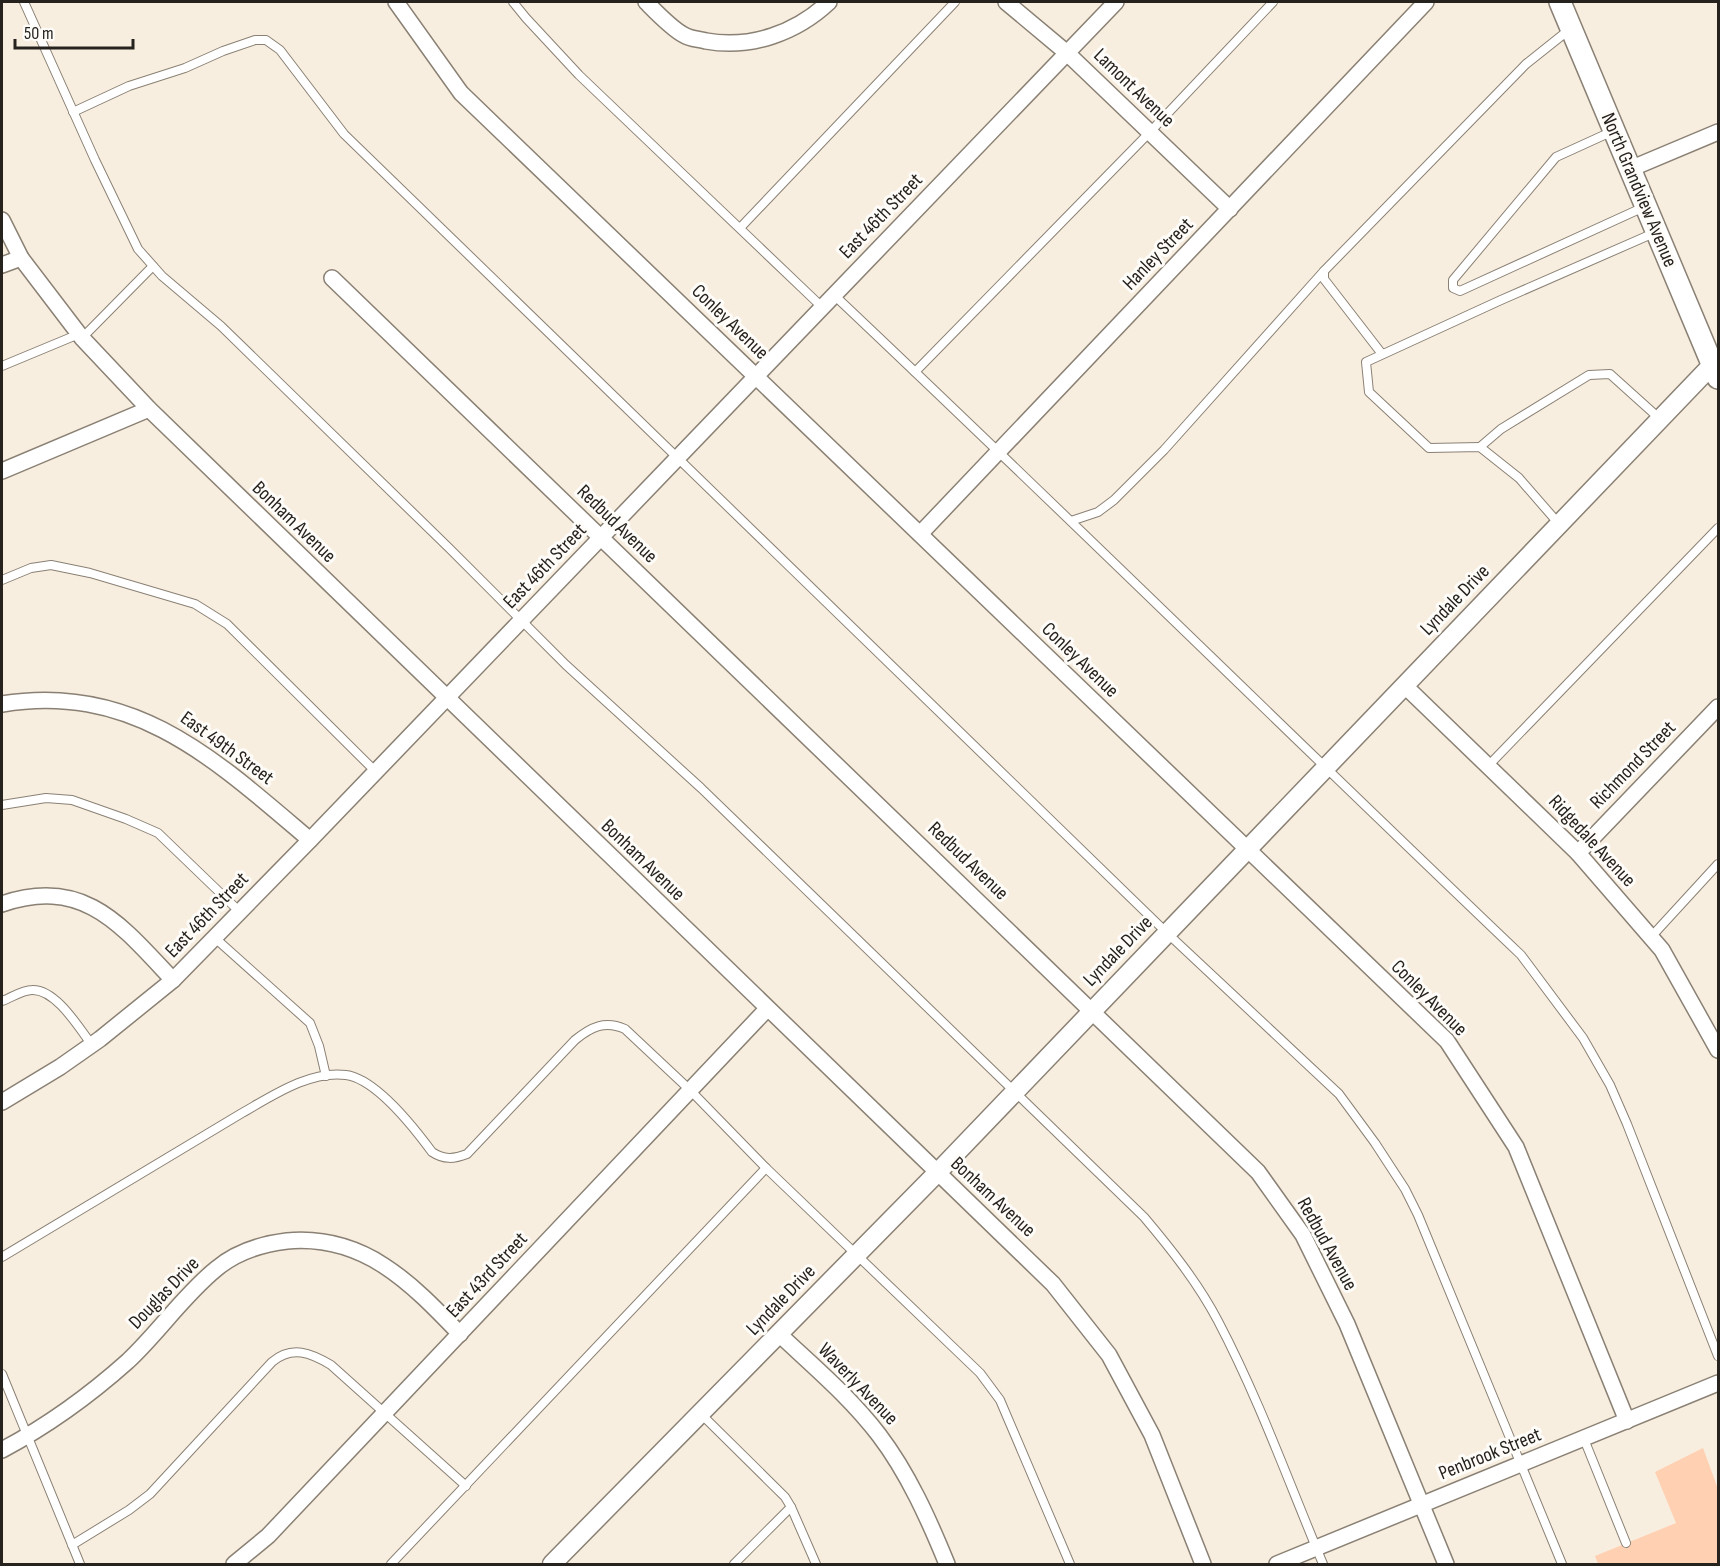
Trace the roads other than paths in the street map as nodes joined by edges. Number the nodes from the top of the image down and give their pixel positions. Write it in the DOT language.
graph roads {
  1 [pos="24,2"];
  2 [pos="396,2"];
  3 [pos="513,2"];
  4 [pos="646,2"];
  5 [pos="829,2"];
  6 [pos="954,2"];
  7 [pos="1006,2"];
  8 [pos="1116,2"];
  9 [pos="1273,2"];
  10 [pos="1426,2"];
  11 [pos="1560,2"];
  12 [pos="1571,28"];
  13 [pos="1067,52"];
  14 [pos="73,111"];
  15 [pos="1614,131"];
  16 [pos="1150,132"];
  17 [pos="1719,132"];
  18 [pos="1630,169"];
  19 [pos="1646,206"];
  20 [pos="1230,209"];
  21 [pos="2,220"];
  22 [pos="740,228"];
  23 [pos="1657,232"];
  24 [pos="21,258"];
  25 [pos="2,265"];
  26 [pos="153,266"];
  27 [pos="1324,271"];
  28 [pos="332,278"];
  29 [pos="834,295"];
  30 [pos="822,307"];
  31 [pos="81,336"];
  32 [pos="1382,354"];
  33 [pos="2,366"];
  34 [pos="1716,371"];
  35 [pos="915,372"];
  36 [pos="756,376"];
  37 [pos="149,409"];
  38 [pos="1660,419"];
  39 [pos="1480,447"];
  40 [pos="1000,451"];
  41 [pos="678,458"];
  42 [pos="2,471"];
  43 [pos="1071,521"];
  44 [pos="1559,524"];
  45 [pos="1719,528"];
  46 [pos="920,534"];
  47 [pos="601,537"];
  48 [pos="2,580"];
  49 [pos="521,621"];
  50 [pos="1404,685"];
  51 [pos="446,699"];
  52 [pos="2,704"];
  53 [pos="1719,706"];
  54 [pos="1488,766"];
  55 [pos="1324,768"];
  56 [pos="376,772"];
  57 [pos="2,805"];
  58 [pos="310,840"];
  59 [pos="1246,850"];
  60 [pos="1578,852"];
  61 [pos="1719,864"];
  62 [pos="2,904"];
  63 [pos="240,912"];
  64 [pos="1167,933"];
  65 [pos="1651,937"];
  66 [pos="215,938"];
  67 [pos="173,980"];
  68 [pos="2,1002"];
  69 [pos="767,1009"];
  70 [pos="1093,1010"];
  71 [pos="92,1046"];
  72 [pos="1719,1050"];
  73 [pos="326,1076"];
  74 [pos="690,1090"];
  75 [pos="1014,1092"];
  76 [pos="2,1102"];
  77 [pos="766,1168"];
  78 [pos="937,1173"];
  79 [pos="857,1254"];
  80 [pos="2,1257"];
  81 [pos="460,1334"];
  82 [pos="779,1334"];
  83 [pos="1719,1356"];
  84 [pos="2,1374"];
  85 [pos="1719,1383"];
  86 [pos="385,1413"];
  87 [pos="700,1413"];
  88 [pos="1627,1421"];
  89 [pos="27,1435"];
  90 [pos="1584,1439"];
  91 [pos="2,1449"];
  92 [pos="1521,1464"];
  93 [pos="466,1486"];
  94 [pos="1422,1505"];
  95 [pos="791,1507"];
  96 [pos="1626,1544"];
  97 [pos="72,1545"];
  98 [pos="1316,1548"];
  99 [pos="80,1564"];
  100 [pos="234,1564"];
  101 [pos="391,1564"];
  102 [pos="552,1564"];
  103 [pos="734,1564"];
  104 [pos="816,1564"];
  105 [pos="947,1564"];
  106 [pos="1070,1564"];
  107 [pos="1203,1564"];
  108 [pos="1276,1564"];
  109 [pos="1323,1564"];
  110 [pos="1446,1564"];
  111 [pos="1562,1564"];
  1 -- 14 [label="lane"];
  2 -- 36 [label="street, Conley Avenue"];
  3 -- 22 [label="lane"];
  4 -- 5 [label="street"];
  6 -- 22 [label="lane"];
  7 -- 13 [label="street, Lamont Avenue"];
  8 -- 13 [label="street, East 46th Street"];
  9 -- 16 [label="lane"];
  10 -- 20 [label="street, Hanley Street"];
  11 -- 12 [label="main road, North Grandview Avenue"];
  12 -- 15 [label="main road, North Grandview Avenue"];
  12 -- 27 [label="lane"];
  13 -- 16 [label="street, Lamont Avenue"];
  13 -- 29 [label="street, East 46th Street"];
  14 -- 26 [label="lane"];
  14 -- 41 [label="lane"];
  15 -- 18 [label="main road, North Grandview Avenue"];
  15 -- 19 [label="lane"];
  16 -- 20 [label="street, Lamont Avenue"];
  16 -- 35 [label="lane"];
  17 -- 18 [label="street"];
  18 -- 19 [label="main road, North Grandview Avenue"];
  19 -- 23 [label="main road, North Grandview Avenue"];
  20 -- 40 [label="street, Hanley Street"];
  21 -- 24 [label="street, Bonham Avenue"];
  22 -- 30 [label="lane"];
  23 -- 32 [label="lane"];
  23 -- 34 [label="main road, North Grandview Avenue"];
  24 -- 25 [label="street"];
  24 -- 31 [label="street, Bonham Avenue"];
  26 -- 31 [label="lane"];
  26 -- 49 [label="lane"];
  27 -- 32 [label="lane"];
  27 -- 43 [label="lane"];
  28 -- 47 [label="street, Redbud Avenue"];
  29 -- 30 [label="street, East 46th Street"];
  29 -- 35 [label="lane"];
  30 -- 36 [label="street, East 46th Street"];
  31 -- 33 [label="lane"];
  31 -- 37 [label="street, Bonham Avenue"];
  32 -- 39 [label="lane"];
  34 -- 38 [label="street, Lyndale Drive"];
  35 -- 40 [label="lane"];
  36 -- 41 [label="street, East 46th Street"];
  36 -- 46 [label="street, Conley Avenue"];
  37 -- 42 [label="street"];
  37 -- 51 [label="street, Bonham Avenue"];
  38 -- 39 [label="lane"];
  38 -- 44 [label="street, Lyndale Drive"];
  39 -- 44 [label="lane"];
  40 -- 43 [label="lane"];
  40 -- 46 [label="street, Hanley Street"];
  41 -- 47 [label="street, East 46th Street"];
  41 -- 64 [label="lane"];
  43 -- 55 [label="lane"];
  44 -- 50 [label="street, Lyndale Drive"];
  45 -- 54 [label="lane"];
  46 -- 59 [label="street, Conley Avenue"];
  47 -- 49 [label="street, East 46th Street"];
  47 -- 70 [label="street, Redbud Avenue"];
  48 -- 56 [label="lane"];
  49 -- 51 [label="street, East 46th Street"];
  49 -- 75 [label="lane"];
  50 -- 54 [label="street, Ridgedale Avenue"];
  50 -- 55 [label="street, Lyndale Drive"];
  51 -- 56 [label="street, East 46th Street"];
  51 -- 69 [label="street, Bonham Avenue"];
  52 -- 58 [label="street, East 49th Street"];
  53 -- 60 [label="street, Richmond Street"];
  54 -- 60 [label="street, Ridgedale Avenue"];
  55 -- 59 [label="street, Lyndale Drive"];
  55 -- 83 [label="lane"];
  56 -- 58 [label="street, East 46th Street"];
  57 -- 63 [label="lane"];
  58 -- 63 [label="street, East 46th Street"];
  59 -- 64 [label="street, Lyndale Drive"];
  59 -- 88 [label="street, Conley Avenue"];
  60 -- 65 [label="street, Ridgedale Avenue"];
  61 -- 65 [label="lane"];
  62 -- 67 [label="street"];
  63 -- 66 [label="street, East 46th Street"];
  64 -- 70 [label="street, Lyndale Drive"];
  64 -- 92 [label="lane"];
  65 -- 72 [label="street, Ridgedale Avenue"];
  66 -- 67 [label="street, East 46th Street"];
  66 -- 73 [label="lane"];
  67 -- 71 [label="street, East 46th Street"];
  68 -- 71 [label="lane"];
  69 -- 74 [label="street, East 43rd Street"];
  69 -- 78 [label="street, Bonham Avenue"];
  70 -- 75 [label="street, Lyndale Drive"];
  70 -- 94 [label="street, Redbud Avenue"];
  71 -- 76 [label="street, East 46th Street"];
  73 -- 74 [label="lane"];
  73 -- 80 [label="lane"];
  74 -- 77 [label="lane"];
  74 -- 81 [label="street, East 43rd Street"];
  75 -- 78 [label="street, Lyndale Drive"];
  75 -- 98 [label="lane"];
  77 -- 79 [label="lane"];
  77 -- 93 [label="lane"];
  78 -- 79 [label="street, Lyndale Drive"];
  78 -- 107 [label="street, Bonham Avenue"];
  79 -- 82 [label="street, Lyndale Drive"];
  79 -- 106 [label="lane"];
  81 -- 86 [label="street, East 43rd Street"];
  81 -- 89 [label="street, Douglas Drive"];
  82 -- 87 [label="street, Lyndale Drive"];
  82 -- 105 [label="street, Waverly Avenue"];
  84 -- 89 [label="lane"];
  85 -- 88 [label="street, Penbrook Street"];
  86 -- 93 [label="lane"];
  86 -- 97 [label="lane"];
  86 -- 100 [label="street, East 43rd Street"];
  87 -- 95 [label="lane"];
  87 -- 102 [label="street, Lyndale Drive"];
  88 -- 90 [label="street, Penbrook Street"];
  89 -- 91 [label="street, Douglas Drive"];
  89 -- 97 [label="lane"];
  90 -- 92 [label="street, Penbrook Street"];
  90 -- 96 [label="lane"];
  92 -- 94 [label="street, Penbrook Street"];
  92 -- 111 [label="lane"];
  93 -- 101 [label="lane"];
  94 -- 98 [label="street, Penbrook Street"];
  94 -- 110 [label="street, Redbud Avenue"];
  95 -- 103 [label="lane"];
  95 -- 104 [label="lane"];
  97 -- 99 [label="lane"];
  98 -- 108 [label="street, Penbrook Street"];
  98 -- 109 [label="lane"];
}
